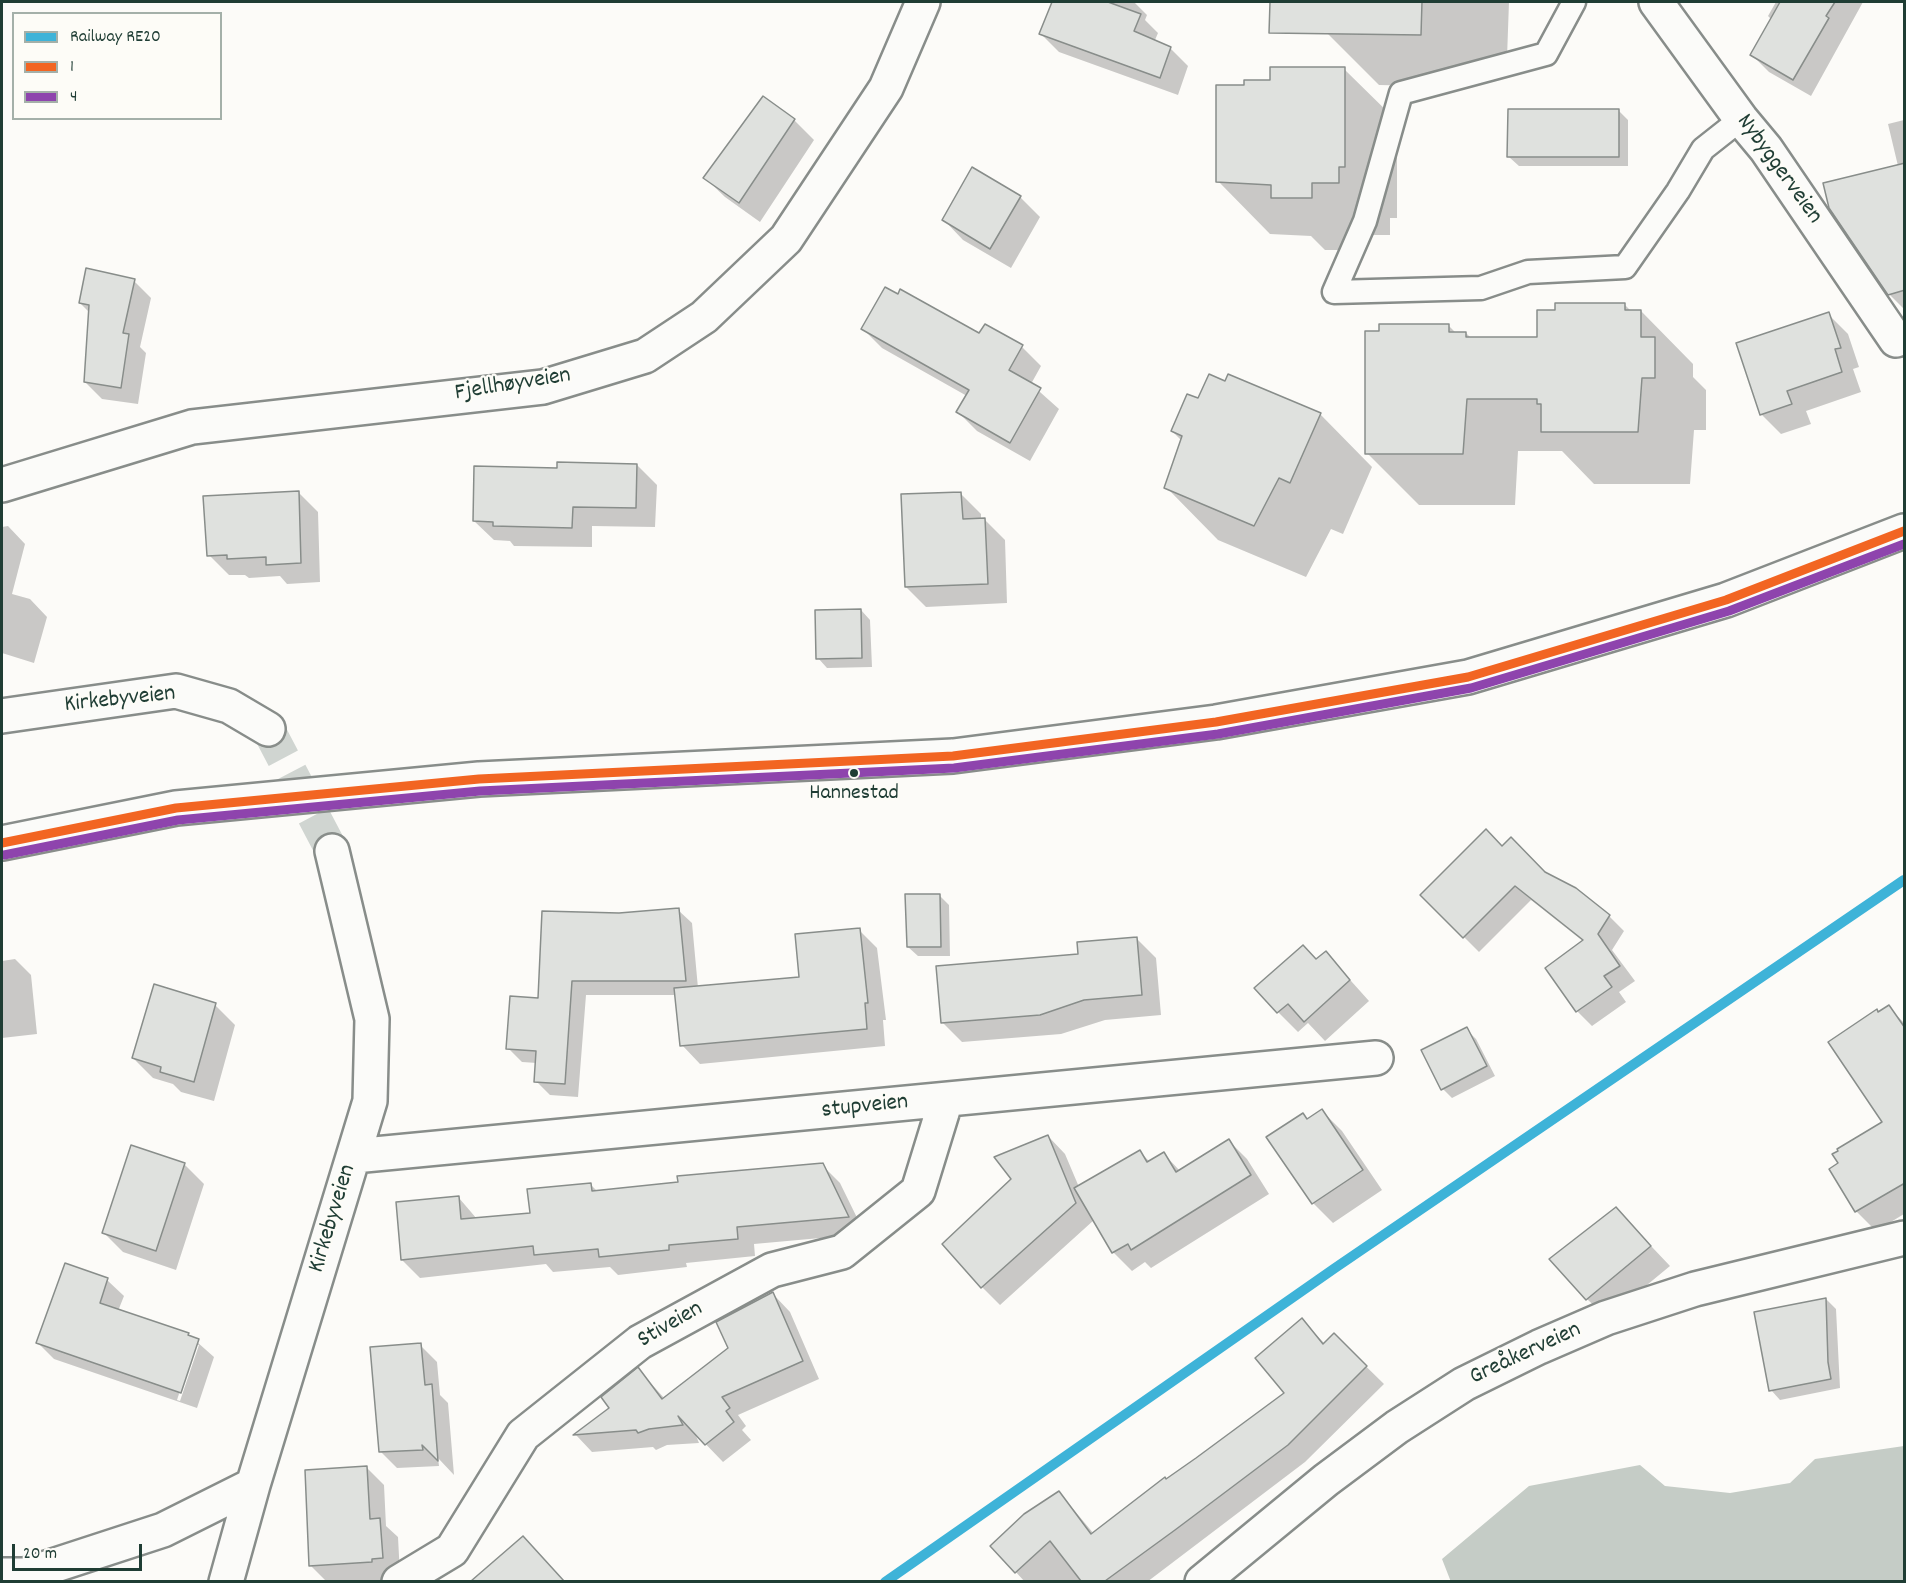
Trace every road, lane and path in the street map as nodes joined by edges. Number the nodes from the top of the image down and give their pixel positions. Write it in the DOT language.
graph roads {
  1 [pos="923,2"];
  2 [pos="1574,2"];
  3 [pos="1656,2"];
  4 [pos="1741,119"];
  5 [pos="1896,340"];
  6 [pos="2,485"];
  7 [pos="1905,531"];
  8 [pos="2,716"];
  9 [pos="268,729"];
  10 [pos="2,843"];
  11 [pos="332,851"];
  12 [pos="1376,1058"];
  13 [pos="946,1100"];
  14 [pos="354,1156"];
  15 [pos="1905,1238"];
  16 [pos="252,1485"];
  17 [pos="2,1575"];
  18 [pos="226,1581"];
  19 [pos="399,1581"];
  20 [pos="1202,1581"];
  1 -- 6 [label="street, Fjellhøyveien"];
  2 -- 4 [label="lane"];
  3 -- 4 [label="street, Nybyggerveien"];
  4 -- 5 [label="street, Nybyggerveien"];
  7 -- 10 [label="street"];
  8 -- 9 [label="street, Kirkebyveien"];
  11 -- 14 [label="street, Kirkebyveien"];
  12 -- 13 [label="street, stupveien"];
  13 -- 14 [label="street, stupveien"];
  13 -- 19 [label="street, Stiveien"];
  14 -- 16 [label="street, Kirkebyveien"];
  15 -- 20 [label="street, Greåkerveien"];
  16 -- 17 [label="street"];
  16 -- 18 [label="street, Kirkebyveien"];
}
